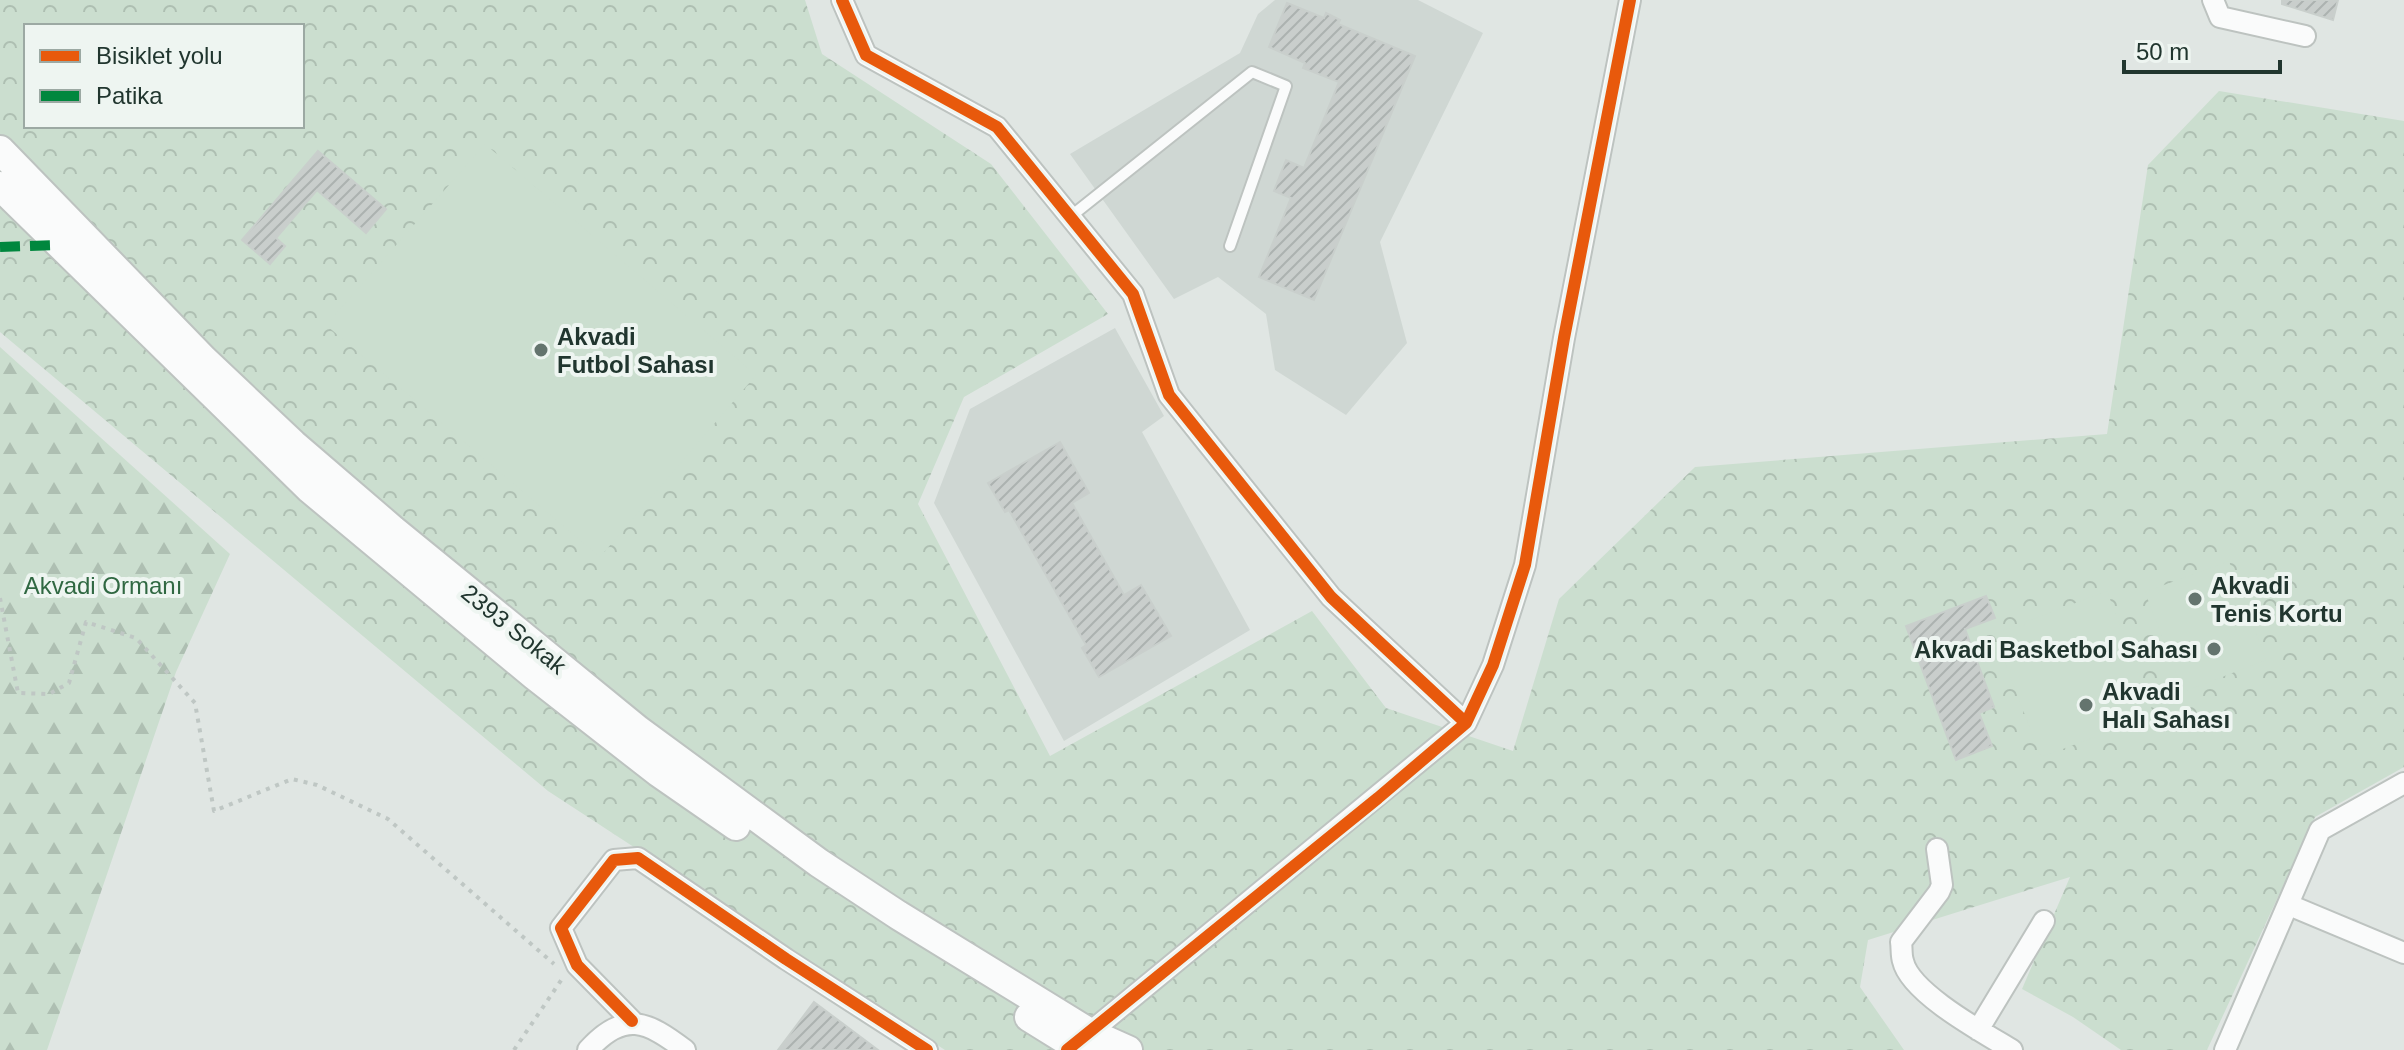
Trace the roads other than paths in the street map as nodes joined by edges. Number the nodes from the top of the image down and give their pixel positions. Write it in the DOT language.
graph roads {
  1 [pos="842,0"];
  2 [pos="1630,0"];
  3 [pos="2213,0"];
  4 [pos="2305,36"];
  5 [pos="0,150"];
  6 [pos="0,186"];
  7 [pos="1070,217"];
  8 [pos="1230,246"];
  9 [pos="1466,723"];
  10 [pos="2404,783"];
  11 [pos="1937,849"];
  12 [pos="2289,905"];
  13 [pos="2044,921"];
  14 [pos="2404,953"];
  15 [pos="632,1021"];
  16 [pos="1978,1030"];
  17 [pos="1078,1045"];
  18 [pos="588,1050"];
  19 [pos="685,1050"];
  20 [pos="927,1050"];
  21 [pos="1128,1050"];
  22 [pos="2012,1050"];
  23 [pos="2225,1050"];
  1 -- 7 [label="street"];
  2 -- 9 [label="street"];
  3 -- 4 [label="street"];
  5 -- 17 [label="main road, 2393 Sokak"];
  6 -- 17 [label="main road, 2393 Sokak"];
  7 -- 8 [label="lane"];
  7 -- 9 [label="street"];
  9 -- 17 [label="street"];
  10 -- 12 [label="street"];
  11 -- 16 [label="street"];
  12 -- 14 [label="street"];
  12 -- 23 [label="street"];
  13 -- 16 [label="street"];
  15 -- 18 [label="street"];
  15 -- 19 [label="street"];
  15 -- 20 [label="street"];
  16 -- 22 [label="street"];
  17 -- 21 [label="main road"];
}
